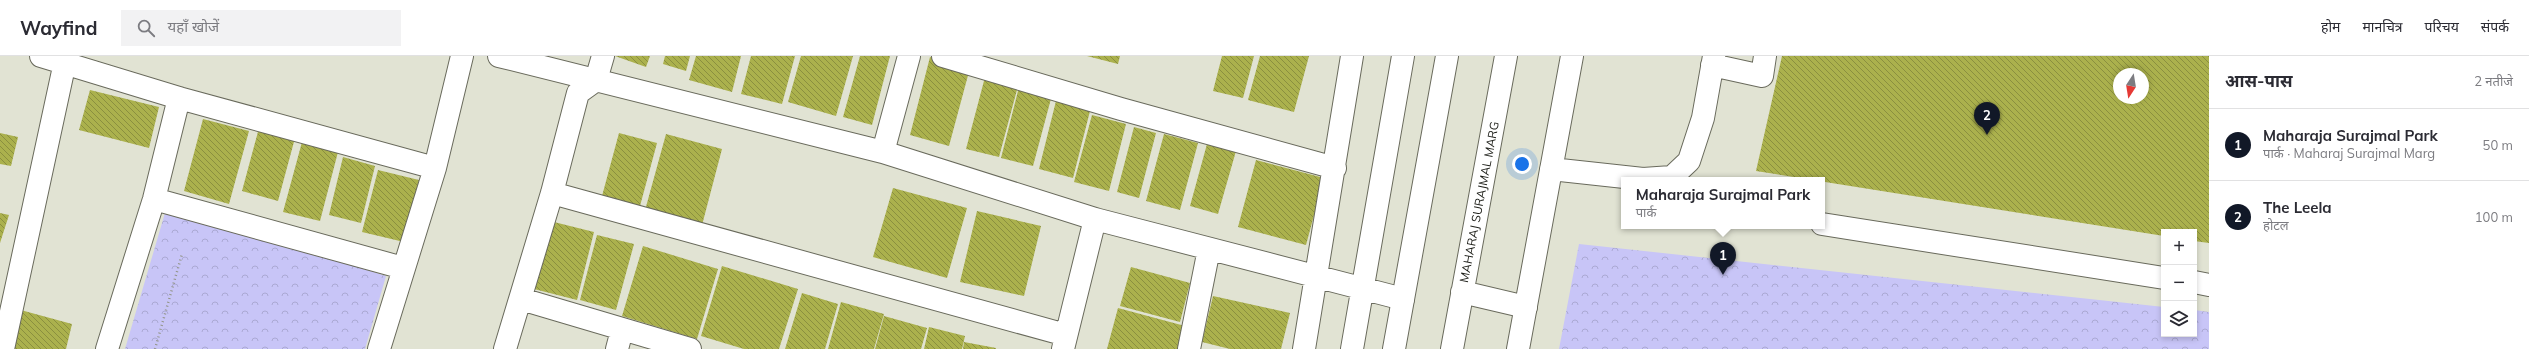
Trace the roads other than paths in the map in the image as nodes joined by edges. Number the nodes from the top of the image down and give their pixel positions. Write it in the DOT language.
graph roads {
  1 [pos="41,56"];
  2 [pos="462,56"];
  3 [pos="499,56"];
  4 [pos="603,56"];
  5 [pos="909,56"];
  6 [pos="943,56"];
  7 [pos="1352,56"];
  8 [pos="1403,56"];
  9 [pos="1447,56"];
  10 [pos="1506,56"];
  11 [pos="1572,56"];
  12 [pos="1713,61"];
  13 [pos="65,62"];
  14 [pos="1764,66"];
  15 [pos="596,80"];
  16 [pos="179,98"];
  17 [pos="882,152"];
  18 [pos="435,168"];
  19 [pos="1335,168"];
  20 [pos="1551,169"];
  21 [pos="1625,177"];
  22 [pos="1676,177"];
  23 [pos="552,193"];
  24 [pos="154,199"];
  25 [pos="1095,219"];
  26 [pos="1825,224"];
  27 [pos="1209,249"];
  28 [pos="403,268"];
  29 [pos="1317,278"];
  30 [pos="2161,278"];
  31 [pos="2197,283"];
  32 [pos="2209,285"];
  33 [pos="1362,290"];
  34 [pos="1462,292"];
  35 [pos="521,299"];
  36 [pos="1403,300"];
  37 [pos="1526,307"];
  38 [pos="620,339"];
  39 [pos="1064,342"];
  40 [pos="3,349"];
  41 [pos="107,349"];
  42 [pos="379,349"];
  43 [pos="505,349"];
  44 [pos="690,349"];
  45 [pos="1189,349"];
  46 [pos="1304,349"];
  47 [pos="1352,349"];
  48 [pos="1394,349"];
  49 [pos="1452,349"];
  50 [pos="1518,349"];
  1 -- 13 [label="street"];
  2 -- 18 [label="street"];
  3 -- 15 [label="street"];
  4 -- 15 [label="street"];
  5 -- 17 [label="street"];
  6 -- 19 [label="street"];
  7 -- 19 [label="street"];
  8 -- 33 [label="street"];
  9 -- 36 [label="street"];
  10 -- 34 [label="street, MAHARAJ SURAJMAL MARG"];
  11 -- 20 [label="street"];
  12 -- 14 [label="street"];
  12 -- 22 [label="street"];
  13 -- 16 [label="street"];
  13 -- 40 [label="street"];
  15 -- 17 [label="street"];
  15 -- 23 [label="street"];
  16 -- 18 [label="street"];
  16 -- 24 [label="street"];
  17 -- 25 [label="street"];
  18 -- 28 [label="street"];
  19 -- 29 [label="street"];
  20 -- 21 [label="street"];
  20 -- 37 [label="street"];
  23 -- 35 [label="street"];
  23 -- 39 [label="street"];
  24 -- 28 [label="street"];
  24 -- 41 [label="street"];
  25 -- 27 [label="street"];
  25 -- 39 [label="street"];
  26 -- 30 [label="street"];
  27 -- 29 [label="street"];
  27 -- 45 [label="street"];
  28 -- 42 [label="street"];
  29 -- 33 [label="street"];
  29 -- 46 [label="street"];
  31 -- 32 [label="street"];
  33 -- 36 [label="street"];
  33 -- 47 [label="street"];
  34 -- 37 [label="street"];
  34 -- 49 [label="street, MAHARAJ SURAJMAL MARG"];
  35 -- 38 [label="street"];
  35 -- 43 [label="street"];
  36 -- 48 [label="street"];
  37 -- 50 [label="street"];
  38 -- 44 [label="street"];
}
